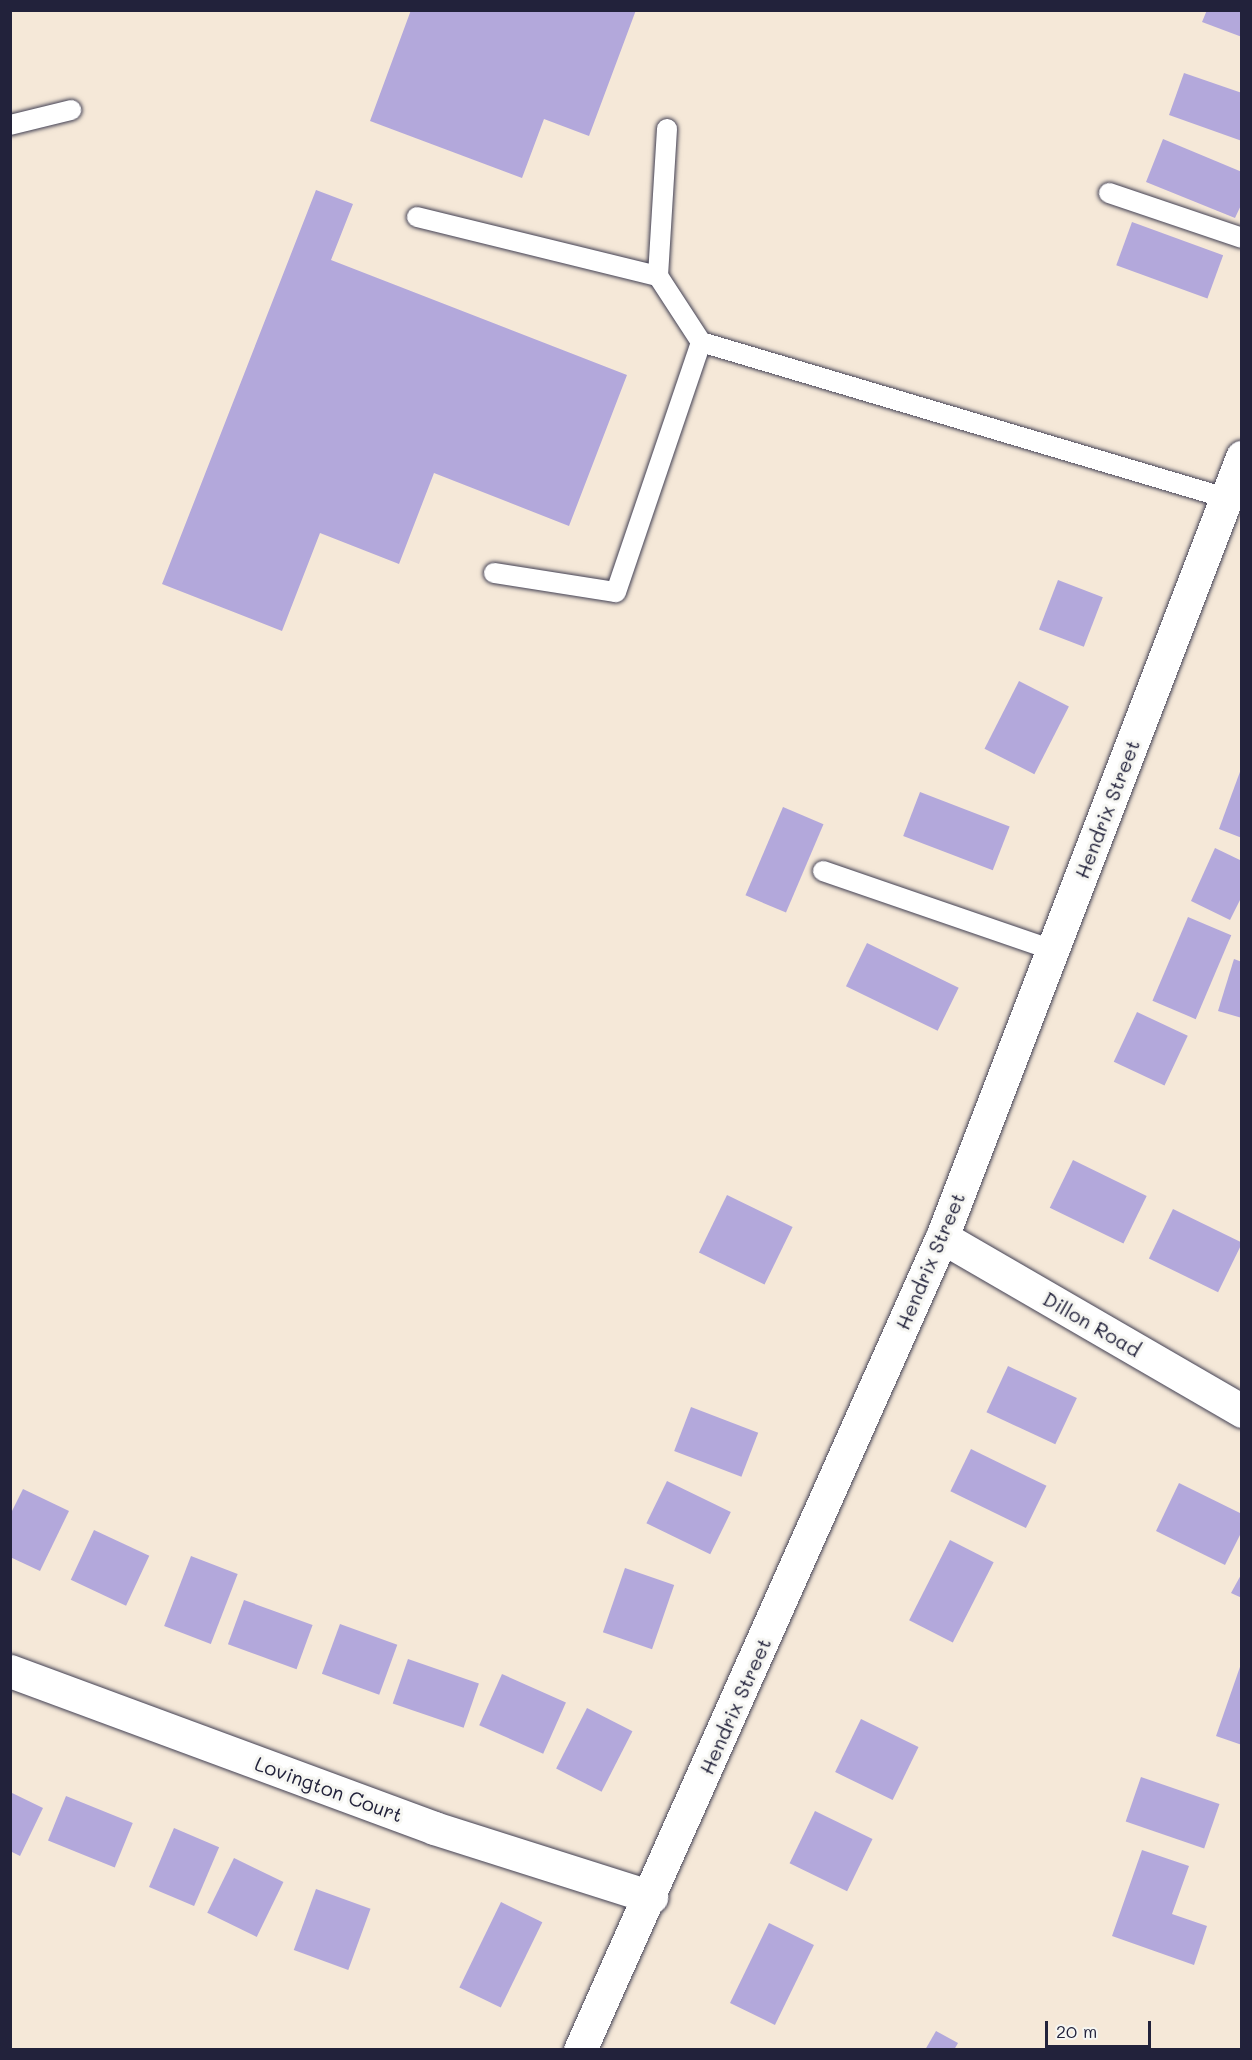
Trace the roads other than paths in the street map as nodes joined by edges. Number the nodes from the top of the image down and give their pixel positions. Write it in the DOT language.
graph roads {
  1 [pos="71,110"];
  2 [pos="10,125"];
  3 [pos="667,129"];
  4 [pos="1109,193"];
  5 [pos="417,217"];
  6 [pos="1242,238"];
  7 [pos="658,276"];
  8 [pos="701,342"];
  9 [pos="1241,459"];
  10 [pos="1226,498"];
  11 [pos="494,573"];
  12 [pos="823,871"];
  13 [pos="1052,950"];
  14 [pos="942,1237"];
  15 [pos="1242,1411"];
  16 [pos="10,1671"];
  17 [pos="651,1896"];
  18 [pos="580,2049"];
  1 -- 2 [label="lane"];
  3 -- 7 [label="lane"];
  4 -- 6 [label="lane"];
  5 -- 7 [label="lane"];
  7 -- 8 [label="lane"];
  8 -- 10 [label="lane"];
  8 -- 11 [label="lane"];
  9 -- 10 [label="street, Hendrix Street"];
  10 -- 13 [label="street, Hendrix Street"];
  12 -- 13 [label="lane"];
  13 -- 14 [label="street, Hendrix Street"];
  14 -- 15 [label="street, Dillon Road"];
  14 -- 17 [label="street, Hendrix Street"];
  16 -- 17 [label="street, Lovington Court"];
  17 -- 18 [label="street, Hendrix Street"];
}
